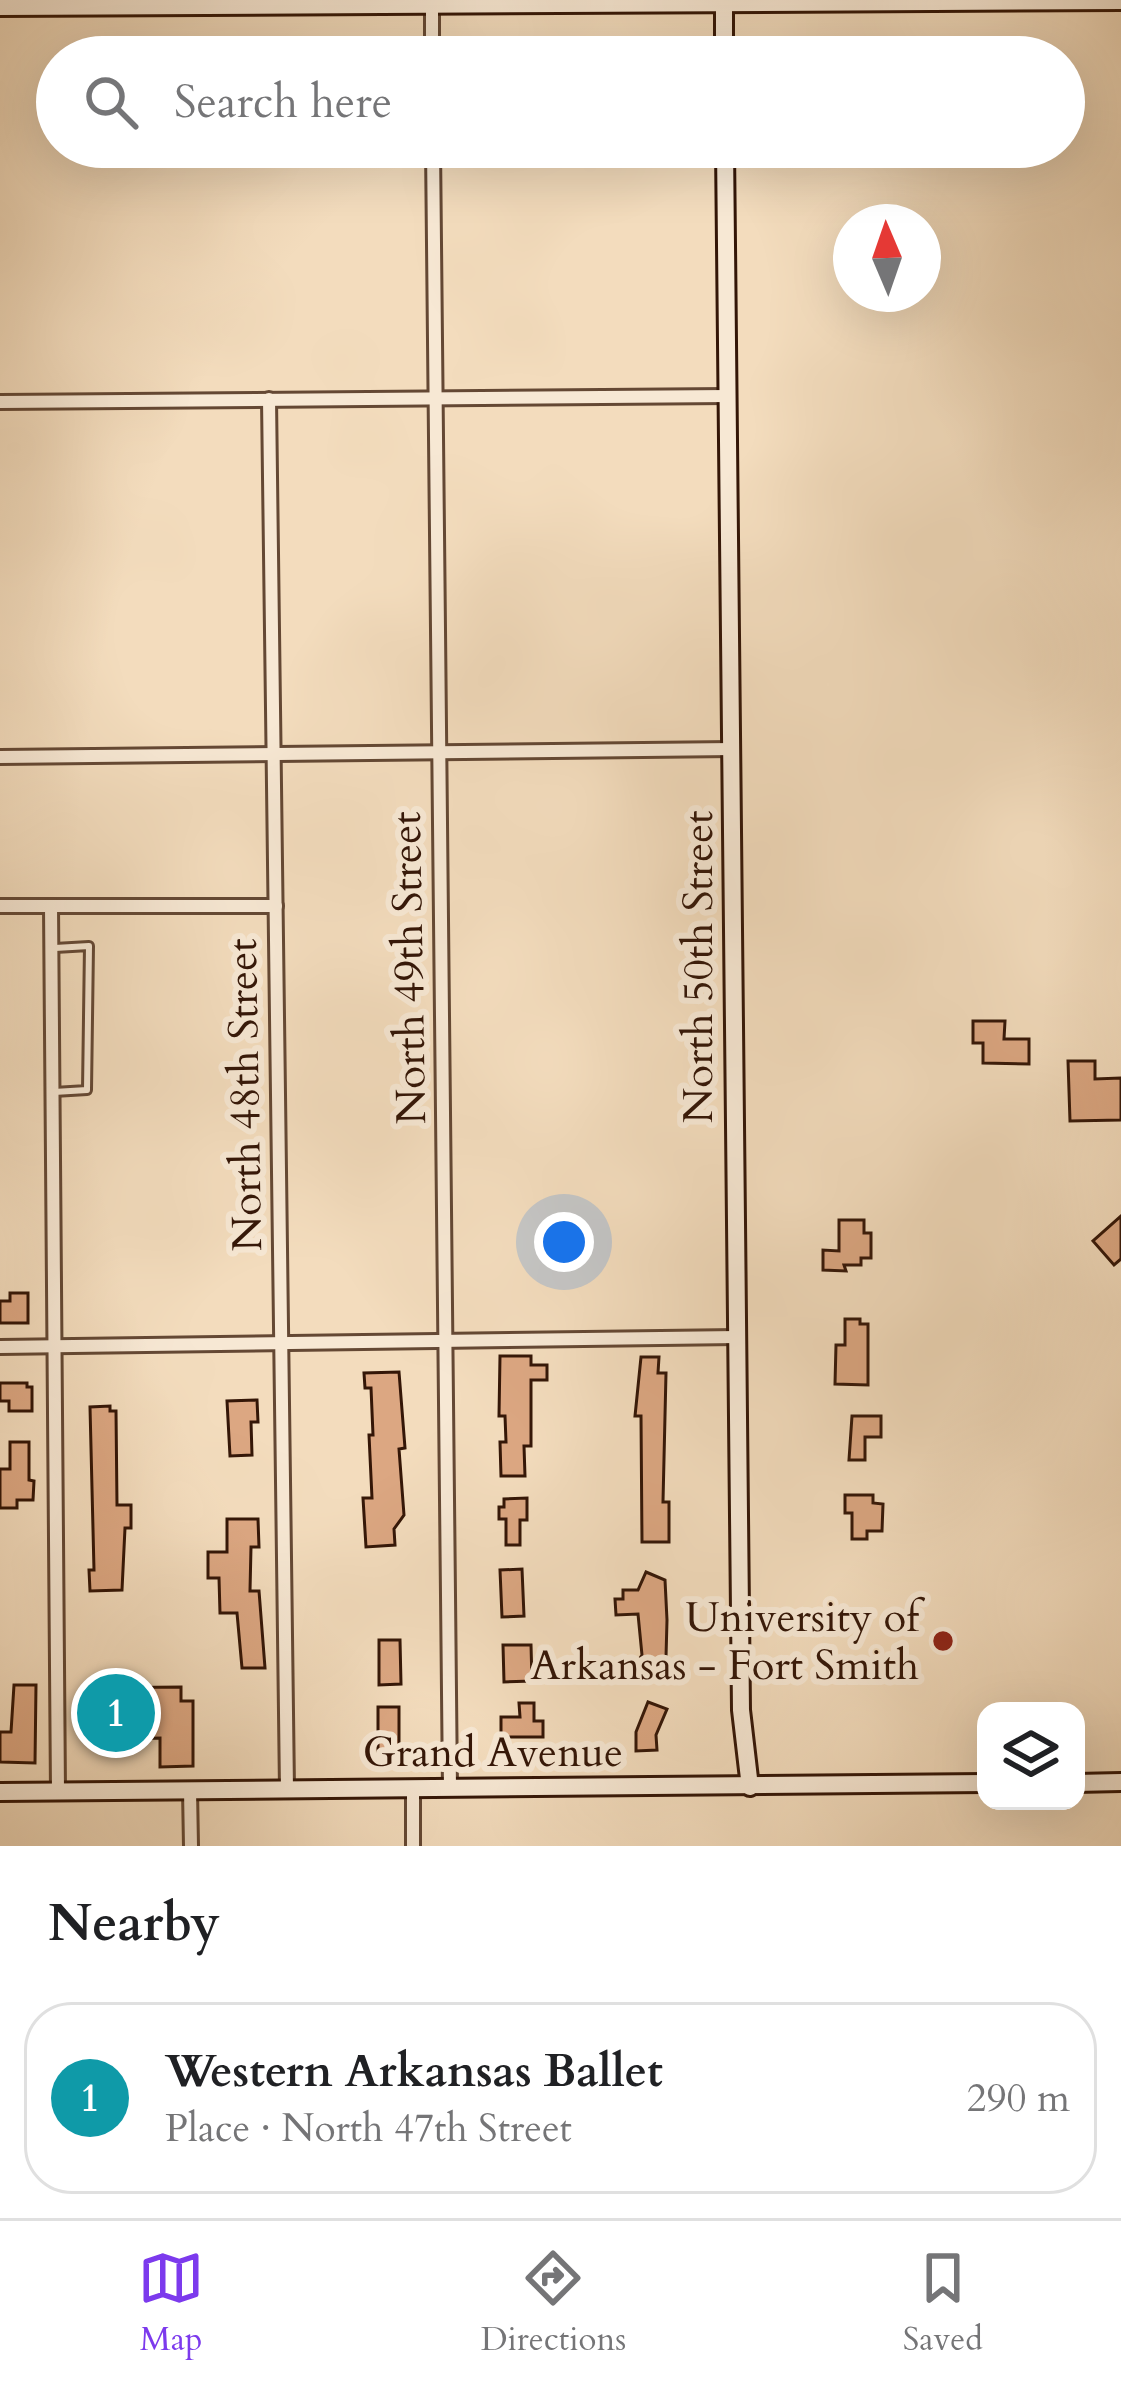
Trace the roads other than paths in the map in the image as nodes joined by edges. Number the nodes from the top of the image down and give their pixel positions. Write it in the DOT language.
graph roads {
  1 [pos="724,0"];
  2 [pos="1121,1"];
  3 [pos="522,2"];
  4 [pos="223,3"];
  5 [pos="431,3"];
  6 [pos="0,7"];
  7 [pos="432,36"];
  8 [pos="724,36"];
  9 [pos="433,168"];
  10 [pos="725,168"];
  11 [pos="729,396"];
  12 [pos="436,398"];
  13 [pos="269,399"];
  14 [pos="0,402"];
  15 [pos="733,749"];
  16 [pos="440,753"];
  17 [pos="274,754"];
  18 [pos="0,757"];
  19 [pos="0,906"];
  20 [pos="51,906"];
  21 [pos="276,906"];
  22 [pos="51,949"];
  23 [pos="54,1092"];
  24 [pos="737,1336"];
  25 [pos="446,1340"];
  26 [pos="281,1343"];
  27 [pos="55,1346"];
  28 [pos="0,1347"];
  29 [pos="1121,1782"];
  30 [pos="1085,1783"];
  31 [pos="977,1784"];
  32 [pos="750,1786"];
  33 [pos="450,1788"];
  34 [pos="413,1789"];
  35 [pos="190,1790"];
  36 [pos="287,1790"];
  37 [pos="0,1792"];
  38 [pos="58,1792"];
  39 [pos="190,1846"];
  40 [pos="413,1846"];
  1 -- 2 [label="street"];
  1 -- 3 [label="street"];
  1 -- 8 [label="street"];
  3 -- 5 [label="street"];
  4 -- 5 [label="street"];
  4 -- 6 [label="street"];
  5 -- 7 [label="street"];
  9 -- 12 [label="street, North 49th Street"];
  10 -- 11 [label="street, North 50th Street"];
  11 -- 12 [label="street"];
  11 -- 15 [label="street, North 50th Street"];
  12 -- 13 [label="street"];
  12 -- 16 [label="street, North 49th Street"];
  13 -- 14 [label="street"];
  13 -- 17 [label="street, North 48th Street"];
  15 -- 16 [label="street"];
  15 -- 24 [label="street, North 50th Street"];
  16 -- 17 [label="street"];
  16 -- 25 [label="street, North 49th Street"];
  17 -- 18 [label="street"];
  17 -- 21 [label="street, North 48th Street"];
  19 -- 20 [label="street"];
  20 -- 21 [label="street"];
  20 -- 22 [label="street"];
  21 -- 26 [label="street, North 48th Street"];
  22 -- 23 [label="street"];
  22 -- 23 [label="lane"];
  23 -- 27 [label="street"];
  24 -- 25 [label="street"];
  24 -- 32 [label="street, North 50th Street"];
  25 -- 26 [label="street"];
  25 -- 33 [label="street, North 49th Street"];
  26 -- 27 [label="street"];
  26 -- 36 [label="street, North 48th Street"];
  27 -- 28 [label="street"];
  27 -- 38 [label="street"];
  29 -- 30 [label="street"];
  31 -- 32 [label="street, Grand Avenue"];
  32 -- 33 [label="street, Grand Avenue"];
  33 -- 34 [label="street, Grand Avenue"];
  34 -- 36 [label="street, Grand Avenue"];
  34 -- 40 [label="street"];
  35 -- 36 [label="street, Grand Avenue"];
  35 -- 38 [label="street, Grand Avenue"];
  35 -- 39 [label="street"];
  37 -- 38 [label="street, Grand Avenue"];
}
